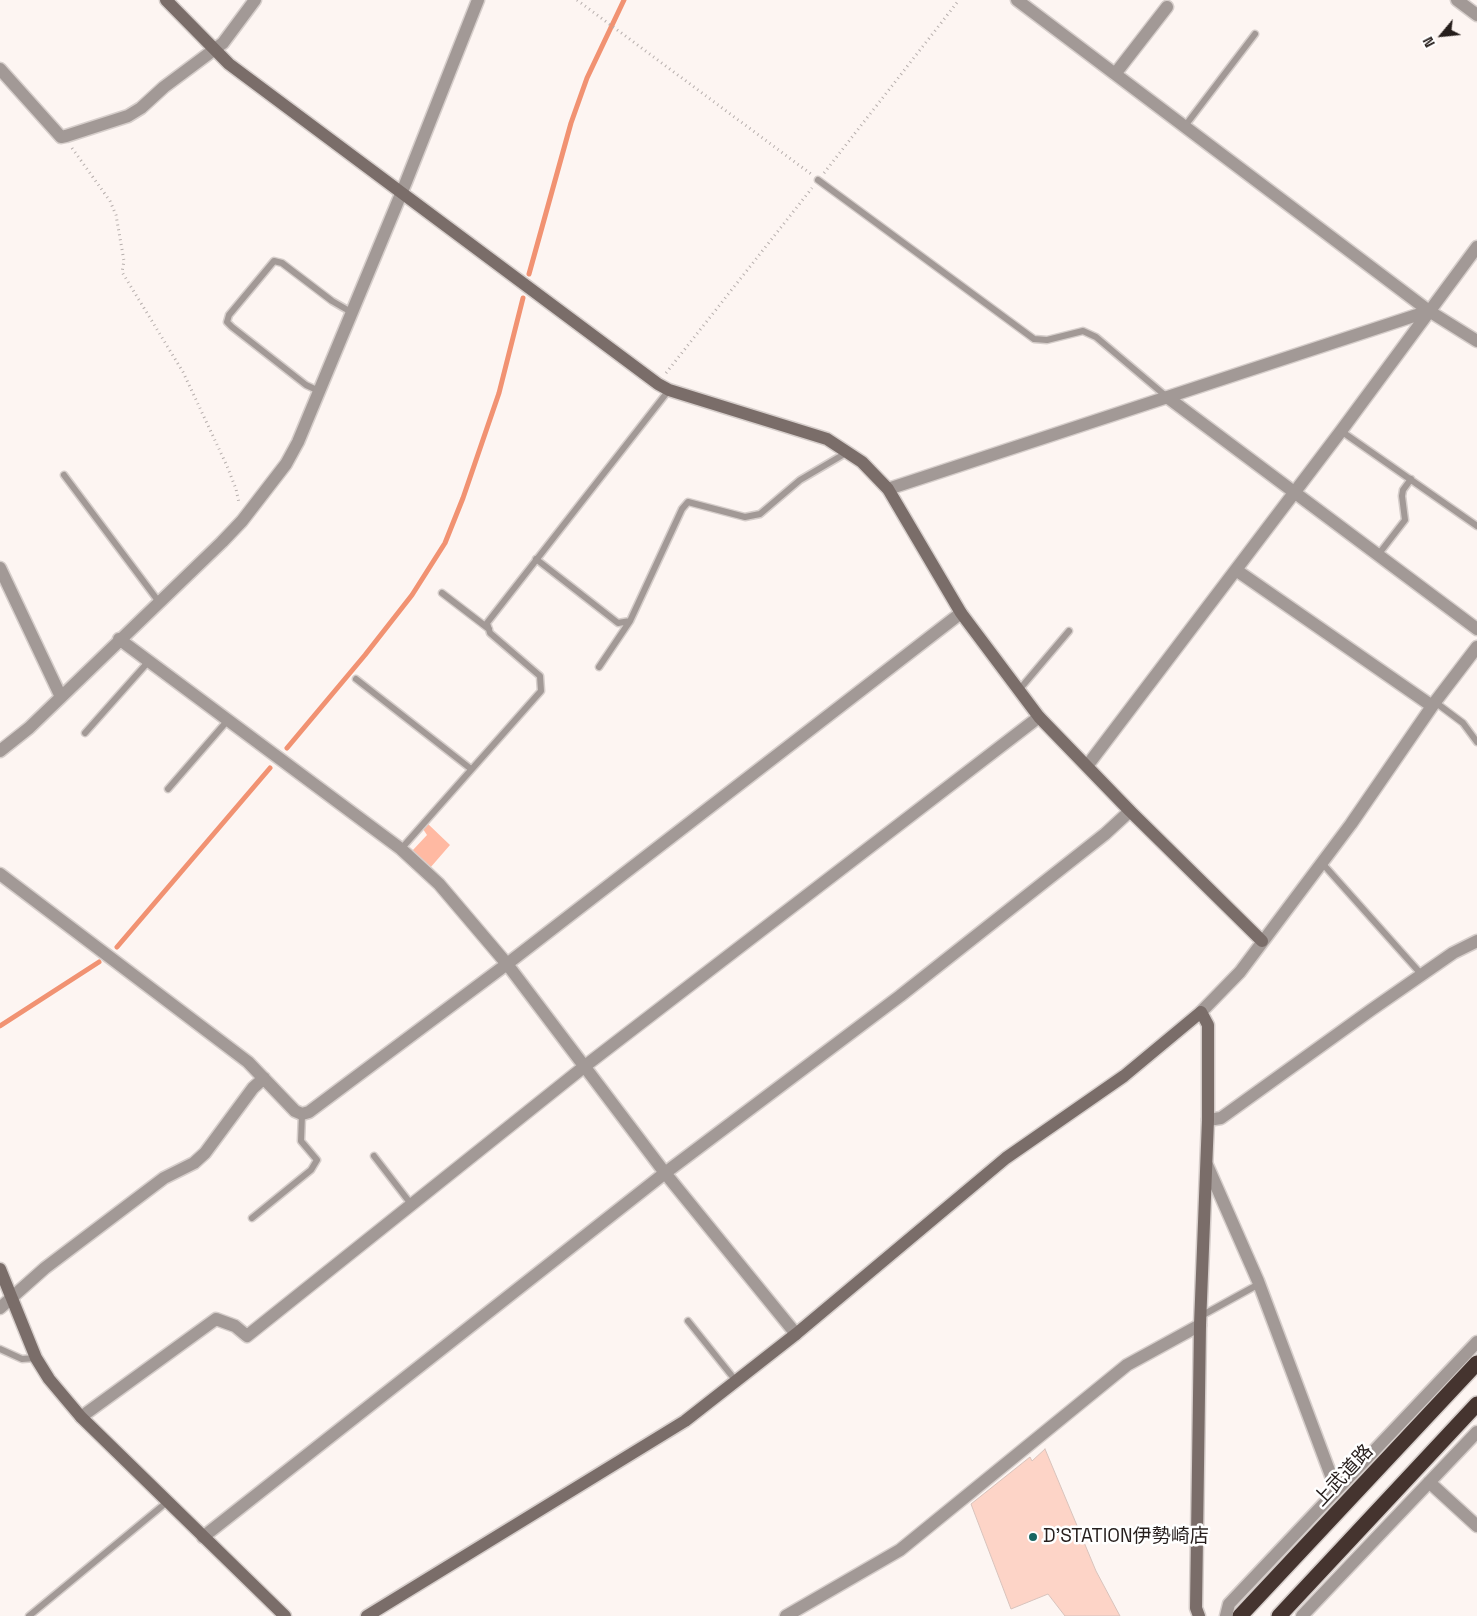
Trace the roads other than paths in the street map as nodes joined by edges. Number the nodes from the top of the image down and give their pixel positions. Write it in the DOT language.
graph roads {
  1 [pos="166,0"];
  2 [pos="255,0"];
  3 [pos="478,0"];
  4 [pos="1017,0"];
  5 [pos="1456,0"];
  6 [pos="1167,7"];
  7 [pos="1477,16"];
  8 [pos="1255,34"];
  9 [pos="214,52"];
  10 [pos="0,69"];
  11 [pos="1115,74"];
  12 [pos="1185,126"];
  13 [pos="818,180"];
  14 [pos="401,194"];
  15 [pos="1477,247"];
  16 [pos="1429,311"];
  17 [pos="351,312"];
  18 [pos="1477,341"];
  19 [pos="664,387"];
  20 [pos="319,391"];
  21 [pos="1166,397"];
  22 [pos="1341,430"];
  23 [pos="847,452"];
  24 [pos="64,475"];
  25 [pos="1411,479"];
  26 [pos="888,489"];
  27 [pos="1294,493"];
  28 [pos="1477,526"];
  29 [pos="1378,555"];
  30 [pos="536,559"];
  31 [pos="0,568"];
  32 [pos="1236,570"];
  33 [pos="442,592"];
  34 [pos="159,602"];
  35 [pos="961,613"];
  36 [pos="630,621"];
  37 [pos="489,628"];
  38 [pos="1477,629"];
  39 [pos="1069,631"];
  40 [pos="120,639"];
  41 [pos="1477,647"];
  42 [pos="149,661"];
  43 [pos="599,667"];
  44 [pos="356,679"];
  45 [pos="1019,690"];
  46 [pos="61,697"];
  47 [pos="1434,704"];
  48 [pos="1039,717"];
  49 [pos="228,720"];
  50 [pos="85,733"];
  51 [pos="1477,742"];
  52 [pos="0,751"];
  53 [pos="1087,766"];
  54 [pos="471,769"];
  55 [pos="168,789"];
  56 [pos="1130,811"];
  57 [pos="401,849"];
  58 [pos="1322,863"];
  59 [pos="0,874"];
  60 [pos="1477,940"];
  61 [pos="1262,941"];
  62 [pos="507,964"];
  63 [pos="1422,975"];
  64 [pos="1201,1012"];
  65 [pos="585,1066"];
  66 [pos="264,1078"];
  67 [pos="302,1114"];
  68 [pos="1208,1120"];
  69 [pos="374,1156"];
  70 [pos="1207,1165"];
  71 [pos="665,1174"];
  72 [pos="411,1204"];
  73 [pos="252,1218"];
  74 [pos="0,1269"];
  75 [pos="1259,1284"];
  76 [pos="11,1298"];
  77 [pos="0,1308"];
  78 [pos="688,1321"];
  79 [pos="1200,1321"];
  80 [pos="796,1334"];
  81 [pos="1477,1342"];
  82 [pos="0,1349"];
  83 [pos="36,1358"];
  84 [pos="1477,1363"];
  85 [pos="736,1381"];
  86 [pos="1477,1404"];
  87 [pos="81,1417"];
  88 [pos="1477,1432"];
  89 [pos="1429,1482"];
  90 [pos="1336,1489"];
  91 [pos="1414,1499"];
  92 [pos="167,1502"];
  93 [pos="1383,1504"];
  94 [pos="1477,1526"];
  95 [pos="203,1537"];
  96 [pos="1196,1614"];
  97 [pos="29,1616"];
  98 [pos="285,1616"];
  99 [pos="367,1616"];
  100 [pos="786,1616"];
  101 [pos="1226,1616"];
  102 [pos="1240,1616"];
  103 [pos="1279,1616"];
  104 [pos="1302,1616"];
  1 -- 9 [label="street"];
  2 -- 9 [label="street"];
  3 -- 14 [label="street"];
  4 -- 11 [label="street"];
  5 -- 7 [label="street"];
  6 -- 11 [label="street"];
  8 -- 12 [label="lane"];
  9 -- 10 [label="street"];
  9 -- 14 [label="street"];
  11 -- 12 [label="street"];
  12 -- 16 [label="street"];
  13 -- 21 [label="lane"];
  14 -- 17 [label="street"];
  14 -- 19 [label="street"];
  15 -- 16 [label="street"];
  16 -- 18 [label="street"];
  16 -- 21 [label="street"];
  16 -- 22 [label="street"];
  17 -- 20 [label="street"];
  17 -- 20 [label="lane"];
  19 -- 23 [label="street"];
  19 -- 30 [label="lane"];
  20 -- 34 [label="street"];
  21 -- 26 [label="street"];
  21 -- 27 [label="street"];
  22 -- 25 [label="lane"];
  22 -- 27 [label="street"];
  23 -- 26 [label="street"];
  23 -- 36 [label="lane"];
  24 -- 34 [label="lane"];
  25 -- 28 [label="lane"];
  25 -- 29 [label="lane"];
  26 -- 35 [label="street"];
  27 -- 29 [label="street"];
  27 -- 32 [label="street"];
  29 -- 38 [label="street"];
  30 -- 36 [label="lane"];
  30 -- 37 [label="lane"];
  31 -- 46 [label="street"];
  32 -- 47 [label="street"];
  32 -- 53 [label="street"];
  33 -- 37 [label="lane"];
  34 -- 40 [label="street"];
  35 -- 45 [label="street"];
  35 -- 62 [label="street"];
  36 -- 43 [label="lane"];
  37 -- 54 [label="lane"];
  39 -- 45 [label="lane"];
  40 -- 42 [label="street"];
  40 -- 46 [label="street"];
  41 -- 47 [label="street"];
  42 -- 49 [label="street"];
  42 -- 50 [label="lane"];
  44 -- 54 [label="lane"];
  45 -- 48 [label="street"];
  46 -- 52 [label="street"];
  47 -- 51 [label="lane"];
  47 -- 58 [label="street"];
  48 -- 53 [label="street"];
  48 -- 65 [label="street"];
  49 -- 55 [label="lane"];
  49 -- 57 [label="street"];
  53 -- 56 [label="street"];
  54 -- 57 [label="lane"];
  56 -- 61 [label="street"];
  56 -- 71 [label="street"];
  57 -- 62 [label="street"];
  58 -- 61 [label="street"];
  58 -- 63 [label="lane"];
  59 -- 66 [label="street"];
  60 -- 63 [label="street"];
  61 -- 64 [label="street"];
  62 -- 65 [label="street"];
  62 -- 67 [label="street"];
  63 -- 68 [label="street"];
  64 -- 68 [label="street"];
  64 -- 80 [label="street"];
  65 -- 71 [label="street"];
  65 -- 72 [label="street"];
  66 -- 67 [label="street"];
  66 -- 76 [label="street"];
  67 -- 73 [label="lane"];
  68 -- 70 [label="street"];
  69 -- 72 [label="lane"];
  70 -- 75 [label="street"];
  70 -- 79 [label="street"];
  71 -- 80 [label="street"];
  71 -- 95 [label="street"];
  72 -- 87 [label="street"];
  74 -- 76 [label="street"];
  75 -- 79 [label="lane"];
  75 -- 90 [label="street"];
  76 -- 77 [label="street"];
  76 -- 83 [label="street"];
  78 -- 85 [label="lane"];
  79 -- 96 [label="street"];
  79 -- 100 [label="street"];
  80 -- 85 [label="street"];
  81 -- 90 [label="street"];
  82 -- 83 [label="lane"];
  83 -- 87 [label="street"];
  84 -- 102 [label="highway, 上武道路"];
  85 -- 99 [label="street"];
  86 -- 93 [label="highway"];
  87 -- 92 [label="street"];
  88 -- 89 [label="street"];
  89 -- 91 [label="street"];
  89 -- 94 [label="street"];
  90 -- 101 [label="street"];
  91 -- 93 [label="street"];
  91 -- 104 [label="street"];
  92 -- 95 [label="street"];
  92 -- 97 [label="lane"];
  93 -- 103 [label="highway"];
  95 -- 98 [label="street"];
}
